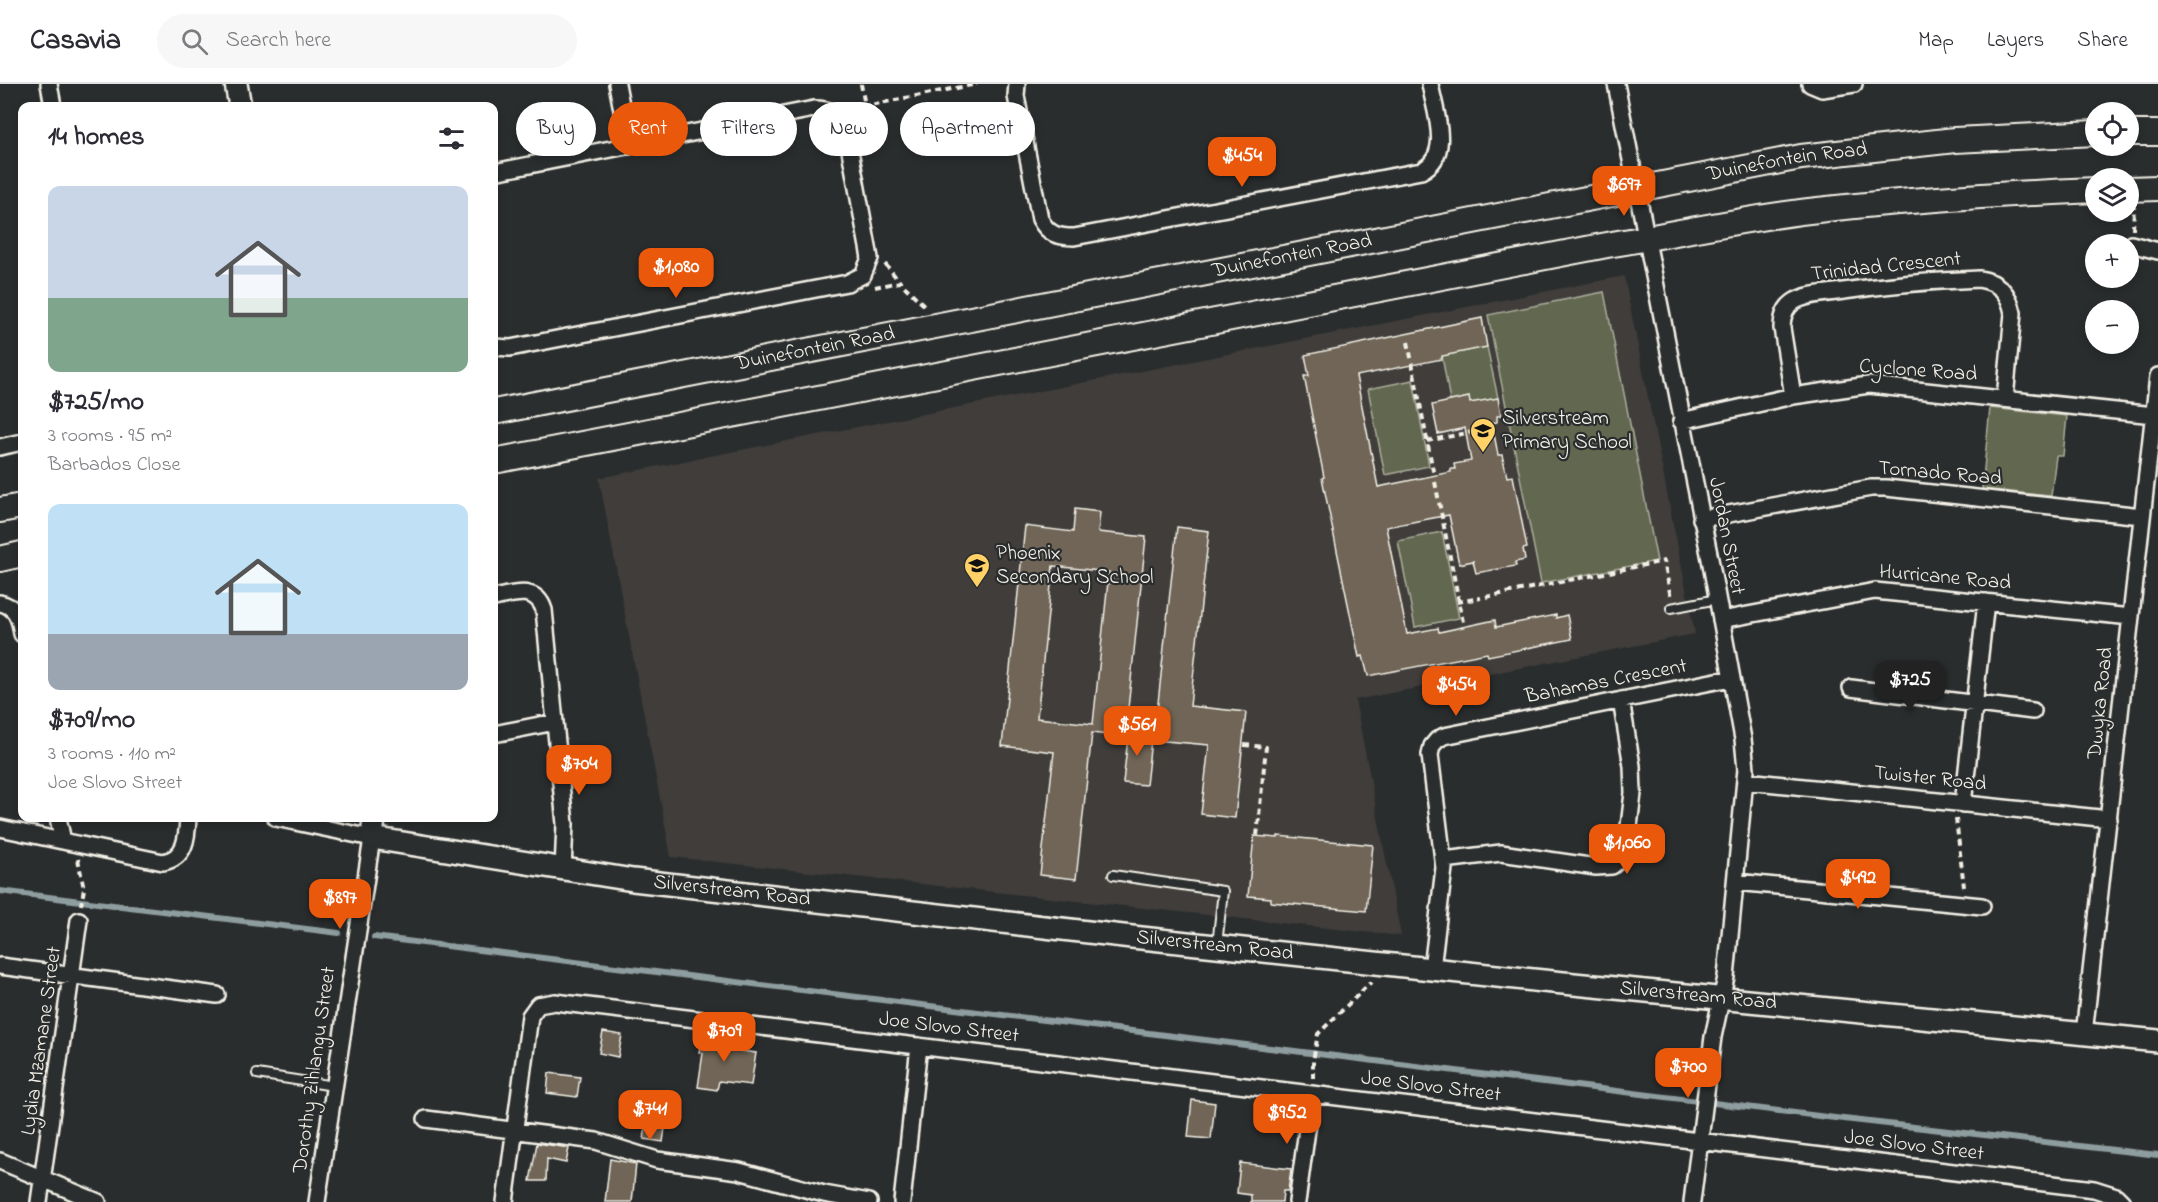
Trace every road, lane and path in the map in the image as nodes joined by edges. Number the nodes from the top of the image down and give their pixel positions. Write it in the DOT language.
graph roads {
  1 [pos="49,84"];
  2 [pos="236,84"];
  3 [pos="617,84"];
  4 [pos="861,84"];
  5 [pos="977,84"];
  6 [pos="1017,84"];
  7 [pos="1430,84"];
  8 [pos="1616,84"];
  9 [pos="1810,84"];
  10 [pos="1854,84"];
  11 [pos="52,102"];
  12 [pos="239,102"];
  13 [pos="620,102"];
  14 [pos="864,102"];
  15 [pos="885,102"];
  16 [pos="2085,133"];
  17 [pos="2139,133"];
  18 [pos="2158,133"];
  19 [pos="688,135"];
  20 [pos="608,150"];
  21 [pos="498,171"];
  22 [pos="2158,188"];
  23 [pos="2139,189"];
  24 [pos="1636,190"];
  25 [pos="2085,191"];
  26 [pos="1645,239"];
  27 [pos="2139,246"];
  28 [pos="2158,251"];
  29 [pos="881,259"];
  30 [pos="900,282"];
  31 [pos="865,289"];
  32 [pos="925,306"];
  33 [pos="1408,342"];
  34 [pos="498,348"];
  35 [pos="2158,376"];
  36 [pos="1793,396"];
  37 [pos="2005,399"];
  38 [pos="498,411"];
  39 [pos="2154,415"];
  40 [pos="1681,421"];
  41 [pos="1487,429"];
  42 [pos="1427,441"];
  43 [pos="18,443"];
  44 [pos="0,447"];
  45 [pos="498,460"];
  46 [pos="1434,476"];
  47 [pos="1435,482"];
  48 [pos="18,507"];
  49 [pos="0,510"];
  50 [pos="2142,516"];
  51 [pos="1701,519"];
  52 [pos="18,555"];
  53 [pos="0,559"];
  54 [pos="498,597"];
  55 [pos="1717,599"];
  56 [pos="1458,602"];
  57 [pos="1986,602"];
  58 [pos="0,603"];
  59 [pos="1672,608"];
  60 [pos="2131,617"];
  61 [pos="1721,620"];
  62 [pos="18,622"];
  63 [pos="1464,627"];
  64 [pos="1731,678"];
  65 [pos="1851,688"];
  66 [pos="1620,700"];
  67 [pos="1974,704"];
  68 [pos="2033,711"];
  69 [pos="555,722"];
  70 [pos="498,733"];
  71 [pos="1244,745"];
  72 [pos="1747,781"];
  73 [pos="1959,807"];
  74 [pos="2109,819"];
  75 [pos="60,822"];
  76 [pos="188,822"];
  77 [pos="315,822"];
  78 [pos="0,828"];
  79 [pos="373,828"];
  80 [pos="1257,836"];
  81 [pos="69,843"];
  82 [pos="1444,860"];
  83 [pos="563,870"];
  84 [pos="1113,875"];
  85 [pos="1736,882"];
  86 [pos="1964,887"];
  87 [pos="1982,906"];
  88 [pos="80,916"];
  89 [pos="1217,946"];
  90 [pos="0,966"];
  91 [pos="1432,969"];
  92 [pos="1375,974"];
  93 [pos="72,975"];
  94 [pos="217,995"];
  95 [pos="1721,999"];
  96 [pos="2084,1034"];
  97 [pos="2158,1041"];
  98 [pos="920,1046"];
  99 [pos="1313,1061"];
  100 [pos="256,1074"];
  101 [pos="334,1086"];
  102 [pos="1312,1094"];
  103 [pos="426,1119"];
  104 [pos="514,1130"];
  105 [pos="1699,1141"];
  106 [pos="0,1161"];
  107 [pos="44,1178"];
  108 [pos="2122,1201"];
  109 [pos="39,1202"];
  110 [pos="98,1202"];
  111 [pos="317,1202"];
  112 [pos="505,1202"];
  113 [pos="869,1202"];
  114 [pos="902,1202"];
  115 [pos="1297,1202"];
  116 [pos="1692,1202"];
  1 -- 11 [label="street"];
  2 -- 12 [label="street"];
  3 -- 13 [label="street"];
  4 -- 14 [label="path"];
  5 -- 15 [label="path"];
  6 -- 7 [label="street"];
  8 -- 24 [label="street, Jordan Street"];
  9 -- 10 [label="street"];
  16 -- 24 [label="main road, Duinefontein Road"];
  17 -- 18 [label="main road"];
  19 -- 34 [label="street"];
  20 -- 21 [label="street"];
  22 -- 23 [label="main road"];
  24 -- 26 [label="street, Jordan Street"];
  24 -- 38 [label="main road, Duinefontein Road"];
  25 -- 26 [label="main road"];
  26 -- 40 [label="street, Jordan Street"];
  26 -- 45 [label="main road"];
  27 -- 28 [label="street"];
  29 -- 30 [label="path"];
  30 -- 31 [label="path"];
  30 -- 32 [label="path"];
  33 -- 42 [label="path"];
  35 -- 39 [label="street, Dwyka Road"];
  36 -- 37 [label="street, Cyclone Road"];
  36 -- 37 [label="street, Trinidad Crescent"];
  36 -- 40 [label="street, Cyclone Road"];
  37 -- 39 [label="street, Cyclone Road"];
  39 -- 50 [label="street, Dwyka Road"];
  40 -- 51 [label="street, Jordan Street"];
  41 -- 42 [label="path"];
  42 -- 46 [label="path"];
  43 -- 44 [label="street"];
  47 -- 56 [label="path"];
  48 -- 49 [label="main road"];
  50 -- 51 [label="street, Tornado Road"];
  50 -- 60 [label="street, Dwyka Road"];
  51 -- 55 [label="street, Jordan Street"];
  52 -- 53 [label="main road"];
  54 -- 69 [label="street"];
  55 -- 59 [label="lane"];
  55 -- 61 [label="street, Jordan Street"];
  56 -- 59 [label="path"];
  56 -- 63 [label="path"];
  57 -- 60 [label="street, Hurricane Road"];
  57 -- 61 [label="street, Hurricane Road"];
  57 -- 67 [label="street"];
  58 -- 62 [label="street"];
  60 -- 74 [label="street, Dwyka Road"];
  61 -- 64 [label="street, Jordan Street"];
  64 -- 66 [label="street, Bahamas Crescent"];
  64 -- 72 [label="street, Jordan Street"];
  65 -- 67 [label="street"];
  66 -- 82 [label="street, Bahamas Crescent"];
  66 -- 82 [label="street"];
  67 -- 68 [label="street"];
  67 -- 73 [label="street"];
  69 -- 70 [label="street"];
  69 -- 83 [label="street"];
  71 -- 80 [label="path"];
  72 -- 73 [label="street, Twister Road"];
  72 -- 85 [label="street, Jordan Street"];
  73 -- 74 [label="street, Twister Road"];
  73 -- 86 [label="path"];
  74 -- 96 [label="street, Dwyka Road"];
  75 -- 81 [label="street"];
  76 -- 81 [label="street"];
  77 -- 79 [label="street, Silverstream Road"];
  78 -- 81 [label="street"];
  79 -- 83 [label="street, Silverstream Road"];
  79 -- 101 [label="street, Dorothy Zihlangu Street"];
  81 -- 88 [label="path"];
  82 -- 91 [label="street, Bahamas Crescent"];
  83 -- 89 [label="street, Silverstream Road"];
  84 -- 89 [label="lane"];
  85 -- 87 [label="street"];
  85 -- 95 [label="street, Jordan Street"];
  88 -- 93 [label="street, Lydia Mzamane Street"];
  89 -- 91 [label="street, Silverstream Road"];
  90 -- 93 [label="street"];
  91 -- 95 [label="street, Silverstream Road"];
  92 -- 99 [label="path"];
  93 -- 94 [label="street"];
  93 -- 107 [label="street, Lydia Mzamane Street"];
  95 -- 96 [label="street, Silverstream Road"];
  95 -- 105 [label="street, Jordan Street"];
  96 -- 97 [label="street, Silverstream Road"];
  98 -- 102 [label="street, Joe Slovo Street"];
  98 -- 104 [label="street, Joe Slovo Street"];
  98 -- 114 [label="street"];
  100 -- 101 [label="lane"];
  101 -- 111 [label="street, Dorothy Zihlangu Street"];
  102 -- 105 [label="street, Joe Slovo Street"];
  102 -- 115 [label="street"];
  103 -- 104 [label="street"];
  104 -- 112 [label="street"];
  104 -- 113 [label="street"];
  105 -- 108 [label="street, Joe Slovo Street"];
  105 -- 116 [label="street, Jordan Street"];
  106 -- 107 [label="street"];
  107 -- 109 [label="street, Lydia Mzamane Street"];
  107 -- 110 [label="street"];
}
